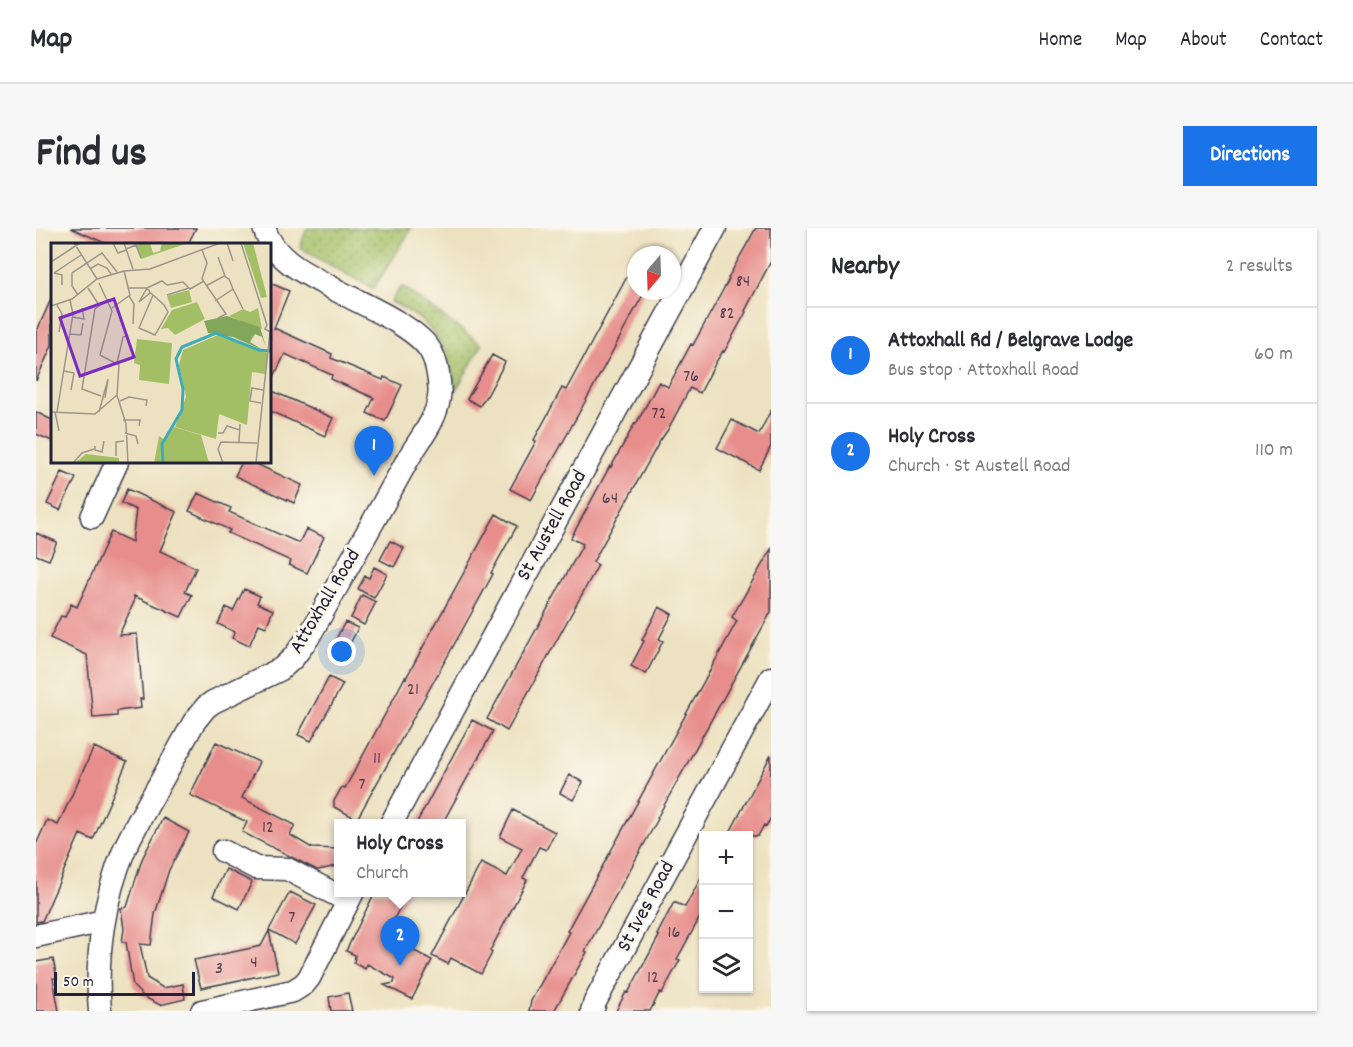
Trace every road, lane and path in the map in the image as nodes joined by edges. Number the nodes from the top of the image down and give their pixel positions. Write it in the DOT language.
graph roads {
  1 [pos="715,228"];
  2 [pos="272,248"];
  3 [pos="116,464"];
  4 [pos="92,517"];
  5 [pos="771,678"];
  6 [pos="394,819"];
  7 [pos="223,851"];
  8 [pos="334,889"];
  9 [pos="351,897"];
  10 [pos="104,921"];
  11 [pos="36,936"];
  12 [pos="254,1005"];
  13 [pos="100,1011"];
  14 [pos="202,1011"];
  15 [pos="592,1011"];
  1 -- 6 [label="street, St Austell Road"];
  2 -- 10 [label="street, Attoxhall Road"];
  3 -- 4 [label="street"];
  5 -- 15 [label="street, St Ives Road"];
  7 -- 8 [label="street"];
  9 -- 12 [label="street"];
  10 -- 11 [label="street"];
  10 -- 13 [label="street, Attoxhall Road"];
  12 -- 14 [label="street"];
}
